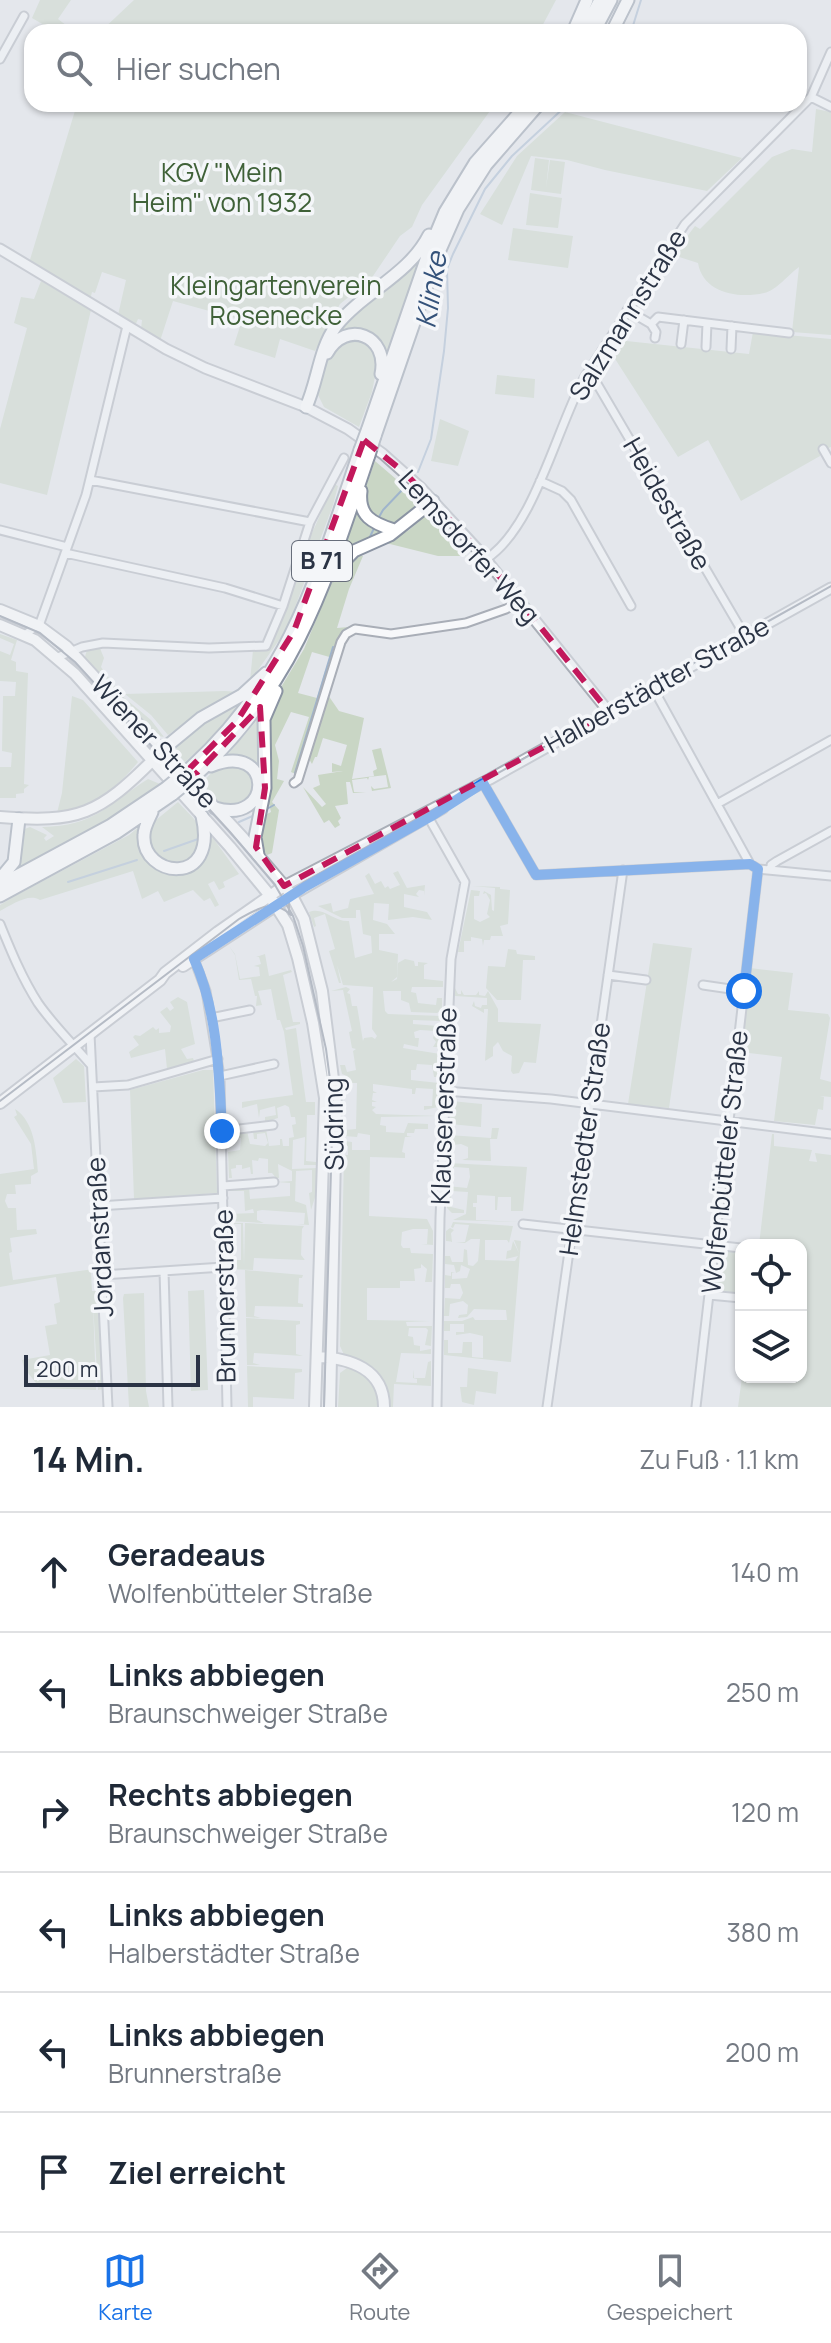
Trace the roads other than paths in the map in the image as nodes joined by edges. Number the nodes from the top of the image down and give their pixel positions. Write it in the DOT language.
graph roads {
  1 [pos="587,0"];
  2 [pos="600,0"];
  3 [pos="611,0"];
  4 [pos="628,0"];
  5 [pos="24,16"];
  6 [pos="576,24"];
  7 [pos="587,24"];
  8 [pos="598,24"];
  9 [pos="616,24"];
  10 [pos="831,52"];
  11 [pos="0,59"];
  12 [pos="811,97"];
  13 [pos="807,101"];
  14 [pos="831,107"];
  15 [pos="525,112"];
  16 [pos="527,112"];
  17 [pos="796,112"];
  18 [pos="442,219"];
  19 [pos="0,249"];
  20 [pos="627,310"];
  21 [pos="684,320"];
  22 [pos="707,323"];
  23 [pos="651,324"];
  24 [pos="127,326"];
  25 [pos="732,326"];
  26 [pos="789,333"];
  27 [pos="655,338"];
  28 [pos="681,344"];
  29 [pos="706,347"];
  30 [pos="731,349"];
  31 [pos="321,364"];
  32 [pos="587,374"];
  33 [pos="380,393"];
  34 [pos="306,407"];
  35 [pos="371,434"];
  36 [pos="823,449"];
  37 [pos="364,452"];
  38 [pos="344,458"];
  39 [pos="831,463"];
  40 [pos="90,480"];
  41 [pos="360,481"];
  42 [pos="540,481"];
  43 [pos="433,501"];
  44 [pos="310,522"];
  45 [pos="0,530"];
  46 [pos="388,532"];
  47 [pos="66,550"];
  48 [pos="486,559"];
  49 [pos="325,582"];
  50 [pos="831,588"];
  51 [pos="520,601"];
  52 [pos="283,606"];
  53 [pos="631,606"];
  54 [pos="0,610"];
  55 [pos="0,625"];
  56 [pos="39,626"];
  57 [pos="25,635"];
  58 [pos="745,636"];
  59 [pos="71,652"];
  60 [pos="58,657"];
  61 [pos="289,662"];
  62 [pos="274,669"];
  63 [pos="653,688"];
  64 [pos="609,712"];
  65 [pos="831,740"];
  66 [pos="161,751"];
  67 [pos="152,761"];
  68 [pos="196,772"];
  69 [pos="294,783"];
  70 [pos="483,783"];
  71 [pos="170,791"];
  72 [pos="717,804"];
  73 [pos="215,808"];
  74 [pos="154,809"];
  75 [pos="427,814"];
  76 [pos="202,816"];
  77 [pos="0,817"];
  78 [pos="19,819"];
  79 [pos="831,831"];
  80 [pos="258,855"];
  81 [pos="750,864"];
  82 [pos="758,869"];
  83 [pos="623,870"];
  84 [pos="771,870"];
  85 [pos="831,876"];
  86 [pos="0,879"];
  87 [pos="0,885"];
  88 [pos="284,886"];
  89 [pos="292,895"];
  90 [pos="0,896"];
  91 [pos="273,901"];
  92 [pos="0,924"];
  93 [pos="194,959"];
  94 [pos="608,975"];
  95 [pos="160,980"];
  96 [pos="646,980"];
  97 [pos="703,985"];
  98 [pos="744,991"];
  99 [pos="250,1010"];
  100 [pos="211,1018"];
  101 [pos="90,1034"];
  102 [pos="75,1046"];
  103 [pos="218,1059"];
  104 [pos="274,1064"];
  105 [pos="92,1067"];
  106 [pos="220,1076"];
  107 [pos="93,1087"];
  108 [pos="445,1091"];
  109 [pos="0,1103"];
  110 [pos="589,1105"];
  111 [pos="730,1122"];
  112 [pos="273,1125"];
  113 [pos="222,1131"];
  114 [pos="831,1134"];
  115 [pos="274,1182"];
  116 [pos="223,1186"];
  117 [pos="223,1198"];
  118 [pos="98,1206"];
  119 [pos="523,1224"];
  120 [pos="572,1228"];
  121 [pos="715,1245"];
  122 [pos="735,1247"];
  123 [pos="223,1267"];
  124 [pos="164,1271"];
  125 [pos="102,1275"];
  126 [pos="709,1295"];
  127 [pos="735,1297"];
  128 [pos="317,1357"];
  129 [pos="333,1358"];
  130 [pos="108,1407"];
  131 [pos="168,1407"];
  132 [pos="227,1407"];
  133 [pos="315,1407"];
  134 [pos="330,1407"];
  135 [pos="384,1407"];
  136 [pos="437,1407"];
  137 [pos="547,1407"];
  138 [pos="696,1407"];
  1 -- 6 [label="highway"];
  2 -- 7 [label="highway"];
  3 -- 8 [label="highway"];
  4 -- 9 [label="highway"];
  5 -- 11 [label="street"];
  10 -- 12 [label="street"];
  12 -- 13 [label="street, Salzmannstraße"];
  12 -- 14 [label="street"];
  15 -- 18 [label="highway, B 71"];
  16 -- 35 [label="highway, B 71"];
  17 -- 20 [label="street, Salzmannstraße"];
  18 -- 31 [label="highway"];
  18 -- 33 [label="highway, B 71"];
  19 -- 24 [label="street, Lemsdorfer Weg"];
  20 -- 23 [label="street"];
  20 -- 32 [label="street, Salzmannstraße"];
  21 -- 22 [label="street"];
  21 -- 23 [label="street"];
  21 -- 28 [label="street"];
  22 -- 25 [label="street"];
  22 -- 29 [label="street"];
  23 -- 27 [label="street"];
  24 -- 34 [label="street, Lemsdorfer Weg"];
  24 -- 40 [label="street"];
  25 -- 26 [label="street"];
  25 -- 30 [label="street"];
  31 -- 33 [label="highway"];
  31 -- 34 [label="highway"];
  32 -- 42 [label="street, Salzmannstraße"];
  32 -- 58 [label="street, Heidestraße"];
  33 -- 35 [label="highway, B 71"];
  34 -- 43 [label="street, Lemsdorfer Weg"];
  35 -- 37 [label="highway, B 71, bridge"];
  36 -- 39 [label="street"];
  37 -- 41 [label="highway, B 71"];
  37 -- 62 [label="highway, B 71"];
  38 -- 44 [label="street"];
  40 -- 44 [label="street"];
  40 -- 47 [label="street"];
  41 -- 46 [label="highway"];
  41 -- 49 [label="highway, B 71"];
  42 -- 48 [label="street, Salzmannstraße"];
  42 -- 53 [label="street"];
  43 -- 46 [label="highway"];
  43 -- 48 [label="street, Lemsdorfer Weg"];
  44 -- 52 [label="street"];
  45 -- 47 [label="street"];
  46 -- 49 [label="highway"];
  47 -- 52 [label="street"];
  47 -- 56 [label="street"];
  48 -- 51 [label="street, Lemsdorfer Weg"];
  49 -- 61 [label="highway, B 71"];
  50 -- 58 [label="street, Halberstädter Straße"];
  51 -- 64 [label="street, Lemsdorfer Weg"];
  51 -- 69 [label="street"];
  52 -- 59 [label="street"];
  54 -- 56 [label="main road, Wiener Straße"];
  55 -- 57 [label="main road, Wiener Straße"];
  56 -- 57 [label="street"];
  56 -- 59 [label="main road, Wiener Straße"];
  57 -- 60 [label="main road, Wiener Straße"];
  58 -- 63 [label="street, Halberstädter Straße"];
  59 -- 60 [label="street"];
  59 -- 66 [label="main road, Wiener Straße"];
  60 -- 67 [label="main road, Wiener Straße"];
  61 -- 68 [label="highway, B 71"];
  61 -- 80 [label="highway"];
  62 -- 66 [label="highway"];
  62 -- 68 [label="highway, B 71"];
  63 -- 64 [label="street, Halberstädter Straße"];
  63 -- 72 [label="street"];
  64 -- 70 [label="street, Halberstädter Straße"];
  65 -- 72 [label="street"];
  66 -- 67 [label="main road"];
  66 -- 73 [label="main road, Wiener Straße"];
  67 -- 76 [label="main road, Wiener Straße"];
  67 -- 78 [label="main road"];
  68 -- 71 [label="highway, B 71, bridge"];
  68 -- 73 [label="highway"];
  70 -- 75 [label="street, Halberstädter Straße"];
  70 -- 83 [label="street"];
  71 -- 74 [label="highway, B 71"];
  71 -- 87 [label="highway, B 71"];
  72 -- 81 [label="street"];
  73 -- 80 [label="main road, Wiener Straße"];
  74 -- 76 [label="highway"];
  74 -- 90 [label="highway, B 71"];
  75 -- 88 [label="street, Halberstädter Straße"];
  75 -- 89 [label="street, Halberstädter Straße"];
  75 -- 108 [label="street, Klausenerstraße"];
  76 -- 91 [label="main road, Wiener Straße"];
  77 -- 78 [label="main road"];
  78 -- 86 [label="highway"];
  79 -- 84 [label="street"];
  80 -- 88 [label="main road, Wiener Straße"];
  81 -- 82 [label="street"];
  81 -- 83 [label="street"];
  82 -- 84 [label="street"];
  82 -- 98 [label="street, Wolfenbütteler Straße"];
  83 -- 94 [label="street, Helmstedter Straße"];
  84 -- 85 [label="street"];
  88 -- 89 [label="main road, Wiener Straße"];
  88 -- 91 [label="main road, Halberstädter Straße"];
  89 -- 91 [label="main road, Halberstädter Straße"];
  89 -- 129 [label="main road, Südring"];
  91 -- 93 [label="main road, Halberstädter Straße"];
  91 -- 95 [label="main road, Halberstädter Straße"];
  91 -- 128 [label="main road, Südring"];
  92 -- 102 [label="street"];
  93 -- 95 [label="main road, Halberstädter Straße"];
  93 -- 100 [label="street, Brunnerstraße"];
  94 -- 96 [label="street"];
  94 -- 110 [label="street, Helmstedter Straße"];
  95 -- 101 [label="main road, Halberstädter Straße"];
  97 -- 98 [label="street"];
  98 -- 111 [label="street, Wolfenbütteler Straße"];
  99 -- 100 [label="street"];
  100 -- 103 [label="street, Brunnerstraße"];
  101 -- 102 [label="main road, Halberstädter Straße"];
  101 -- 105 [label="street, Jordanstraße"];
  102 -- 105 [label="street"];
  102 -- 109 [label="main road, Halberstädter Straße"];
  103 -- 106 [label="street, Brunnerstraße"];
  103 -- 107 [label="street"];
  104 -- 106 [label="street"];
  105 -- 107 [label="street, Jordanstraße"];
  106 -- 113 [label="street, Brunnerstraße"];
  107 -- 118 [label="street, Jordanstraße"];
  108 -- 110 [label="street"];
  108 -- 136 [label="street, Klausenerstraße"];
  110 -- 111 [label="street"];
  110 -- 120 [label="street, Helmstedter Straße"];
  111 -- 114 [label="street"];
  111 -- 121 [label="street, Wolfenbütteler Straße"];
  112 -- 113 [label="street"];
  113 -- 116 [label="street, Brunnerstraße"];
  115 -- 116 [label="street, Brunnerstraße"];
  116 -- 117 [label="street, Brunnerstraße"];
  117 -- 118 [label="street"];
  117 -- 123 [label="street, Brunnerstraße"];
  118 -- 125 [label="street, Jordanstraße"];
  119 -- 120 [label="street"];
  120 -- 121 [label="street"];
  120 -- 137 [label="street, Helmstedter Straße"];
  121 -- 122 [label="street"];
  121 -- 126 [label="street, Wolfenbütteler Straße"];
  123 -- 124 [label="street"];
  123 -- 132 [label="street, Brunnerstraße"];
  124 -- 125 [label="street"];
  124 -- 131 [label="street"];
  125 -- 130 [label="street, Jordanstraße"];
  126 -- 127 [label="street"];
  126 -- 138 [label="street, Wolfenbütteler Straße"];
  128 -- 129 [label="main road"];
  128 -- 133 [label="main road, Südring"];
  129 -- 134 [label="main road, Südring"];
  129 -- 135 [label="main road"];
}
